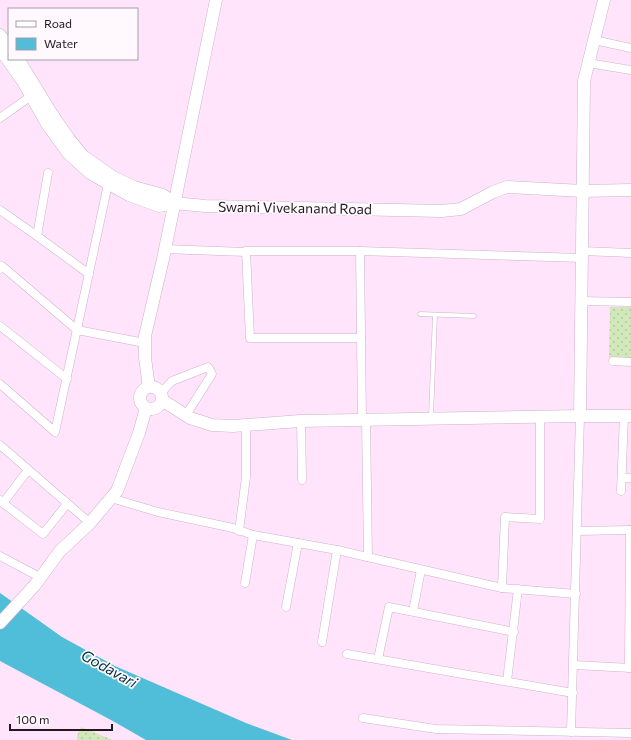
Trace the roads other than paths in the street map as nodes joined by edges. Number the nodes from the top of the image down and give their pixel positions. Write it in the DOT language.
graph roads {
  1 [pos="216,0"];
  2 [pos="604,0"];
  3 [pos="0,35"];
  4 [pos="594,40"];
  5 [pos="8,46"];
  6 [pos="631,48"];
  7 [pos="0,49"];
  8 [pos="8,59"];
  9 [pos="8,60"];
  10 [pos="19,60"];
  11 [pos="588,63"];
  12 [pos="631,70"];
  13 [pos="31,96"];
  14 [pos="0,118"];
  15 [pos="48,173"];
  16 [pos="111,180"];
  17 [pos="631,190"];
  18 [pos="583,191"];
  19 [pos="174,203"];
  20 [pos="0,210"];
  21 [pos="37,236"];
  22 [pos="164,249"];
  23 [pos="360,251"];
  24 [pos="246,252"];
  25 [pos="631,252"];
  26 [pos="582,255"];
  27 [pos="1,266"];
  28 [pos="89,274"];
  29 [pos="581,301"];
  30 [pos="631,302"];
  31 [pos="420,314"];
  32 [pos="434,315"];
  33 [pos="474,316"];
  34 [pos="0,326"];
  35 [pos="77,330"];
  36 [pos="361,338"];
  37 [pos="145,342"];
  38 [pos="613,361"];
  39 [pos="631,362"];
  40 [pos="66,380"];
  41 [pos="0,384"];
  42 [pos="148,387"];
  43 [pos="161,397"];
  44 [pos="146,408"];
  45 [pos="186,415"];
  46 [pos="580,416"];
  47 [pos="627,416"];
  48 [pos="540,417"];
  49 [pos="431,419"];
  50 [pos="364,420"];
  51 [pos="301,421"];
  52 [pos="246,425"];
  53 [pos="0,445"];
  54 [pos="28,470"];
  55 [pos="627,478"];
  56 [pos="302,480"];
  57 [pos="621,491"];
  58 [pos="111,498"];
  59 [pos="2,501"];
  60 [pos="67,504"];
  61 [pos="90,523"];
  62 [pos="630,530"];
  63 [pos="239,531"];
  64 [pos="577,531"];
  65 [pos="253,535"];
  66 [pos="298,543"];
  67 [pos="336,550"];
  68 [pos="0,556"];
  69 [pos="368,557"];
  70 [pos="421,570"];
  71 [pos="35,580"];
  72 [pos="245,583"];
  73 [pos="502,588"];
  74 [pos="518,589"];
  75 [pos="576,594"];
  76 [pos="286,607"];
  77 [pos="413,611"];
  78 [pos="0,623"];
  79 [pos="514,632"];
  80 [pos="322,642"];
  81 [pos="347,654"];
  82 [pos="378,659"];
  83 [pos="574,665"];
  84 [pos="630,668"];
  85 [pos="507,681"];
  86 [pos="573,693"];
  87 [pos="363,718"];
  88 [pos="571,732"];
  89 [pos="631,733"];
  1 -- 19 [label="main road"];
  2 -- 4 [label="main road"];
  3 -- 5 [label="main road"];
  4 -- 6 [label="street"];
  4 -- 11 [label="main road"];
  7 -- 8 [label="main road"];
  9 -- 13 [label="main road"];
  10 -- 16 [label="main road, Swami Vivekanand Road"];
  11 -- 12 [label="street"];
  11 -- 18 [label="main road"];
  13 -- 14 [label="street"];
  13 -- 16 [label="main road"];
  15 -- 21 [label="street"];
  16 -- 19 [label="main road, Swami Vivekanand Road"];
  16 -- 28 [label="street"];
  17 -- 18 [label="main road, Swami Vivekanand Road"];
  18 -- 19 [label="main road, Swami Vivekanand Road"];
  18 -- 26 [label="main road"];
  19 -- 22 [label="main road"];
  20 -- 21 [label="street"];
  21 -- 28 [label="street"];
  22 -- 24 [label="street"];
  22 -- 37 [label="main road"];
  23 -- 24 [label="street"];
  23 -- 26 [label="street"];
  23 -- 36 [label="street"];
  24 -- 36 [label="street"];
  25 -- 26 [label="street"];
  26 -- 29 [label="main road"];
  27 -- 35 [label="street"];
  28 -- 35 [label="street"];
  29 -- 30 [label="street"];
  29 -- 46 [label="main road"];
  31 -- 32 [label="lane"];
  32 -- 33 [label="lane"];
  32 -- 49 [label="lane"];
  34 -- 40 [label="street"];
  35 -- 37 [label="street"];
  35 -- 40 [label="street"];
  36 -- 50 [label="street"];
  37 -- 42 [label="main road"];
  38 -- 39 [label="street"];
  40 -- 41 [label="street"];
  42 -- 43 [label="main road"];
  42 -- 44 [label="main road"];
  43 -- 44 [label="main road"];
  43 -- 45 [label="main road"];
  43 -- 45 [label="street"];
  44 -- 58 [label="main road"];
  45 -- 52 [label="main road"];
  46 -- 47 [label="main road"];
  46 -- 48 [label="main road"];
  46 -- 64 [label="street"];
  47 -- 55 [label="street"];
  48 -- 49 [label="main road"];
  48 -- 73 [label="street"];
  49 -- 50 [label="main road"];
  50 -- 51 [label="main road"];
  50 -- 69 [label="street"];
  51 -- 52 [label="main road"];
  51 -- 56 [label="street"];
  52 -- 63 [label="street"];
  53 -- 54 [label="street"];
  54 -- 59 [label="street"];
  54 -- 60 [label="street"];
  55 -- 57 [label="street"];
  58 -- 61 [label="main road"];
  58 -- 63 [label="street"];
  59 -- 60 [label="street"];
  60 -- 61 [label="street"];
  61 -- 71 [label="main road"];
  62 -- 64 [label="street"];
  62 -- 84 [label="street"];
  63 -- 65 [label="street"];
  64 -- 75 [label="street"];
  65 -- 66 [label="street"];
  65 -- 72 [label="street"];
  66 -- 67 [label="street"];
  66 -- 76 [label="street"];
  67 -- 69 [label="street"];
  67 -- 80 [label="street"];
  68 -- 71 [label="street"];
  69 -- 70 [label="street"];
  70 -- 73 [label="street"];
  70 -- 77 [label="street"];
  71 -- 78 [label="main road"];
  73 -- 74 [label="street"];
  74 -- 75 [label="street"];
  74 -- 79 [label="street"];
  75 -- 83 [label="street"];
  77 -- 79 [label="street"];
  77 -- 82 [label="street"];
  79 -- 85 [label="street"];
  81 -- 82 [label="street"];
  82 -- 85 [label="street"];
  83 -- 84 [label="street"];
  83 -- 86 [label="street"];
  85 -- 86 [label="street"];
  86 -- 88 [label="street"];
  87 -- 88 [label="street"];
  88 -- 89 [label="street"];
}
